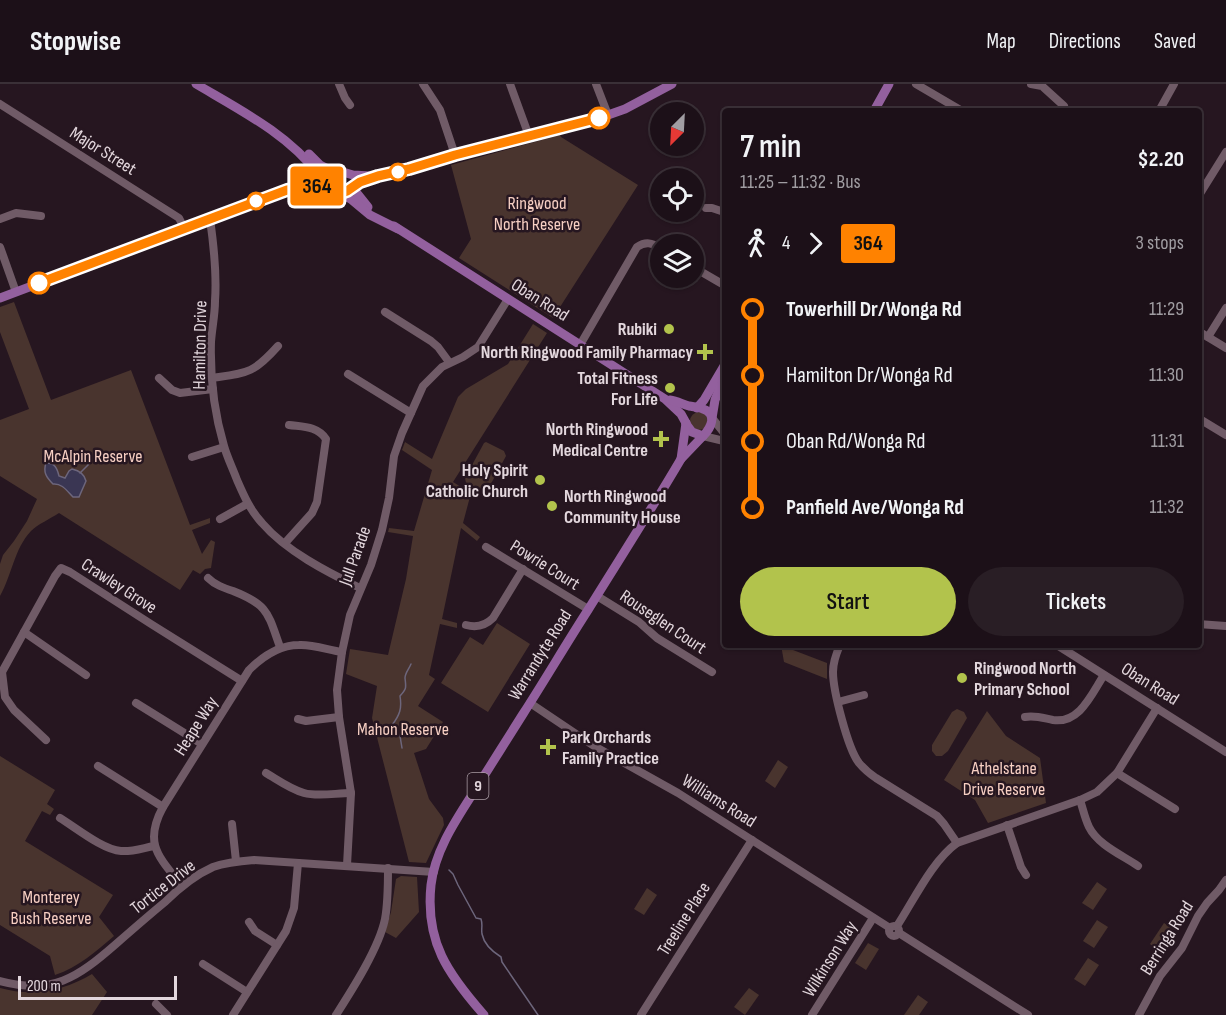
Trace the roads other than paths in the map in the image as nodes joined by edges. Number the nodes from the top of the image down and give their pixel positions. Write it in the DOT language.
graph roads {
  1 [pos="197,84"];
  2 [pos="339,84"];
  3 [pos="423,84"];
  4 [pos="510,84"];
  5 [pos="596,84"];
  6 [pos="672,84"];
  7 [pos="889,84"];
  8 [pos="916,84"];
  9 [pos="1030,84"];
  10 [pos="1174,84"];
  11 [pos="1042,85"];
  12 [pos="0,104"];
  13 [pos="350,105"];
  14 [pos="1064,106"];
  15 [pos="876,108"];
  16 [pos="957,108"];
  17 [pos="1161,108"];
  18 [pos="608,115"];
  19 [pos="529,136"];
  20 [pos="285,140"];
  21 [pos="1226,152"];
  22 [pos="455,155"];
  23 [pos="310,164"];
  24 [pos="328,169"];
  25 [pos="319,175"];
  26 [pos="377,176"];
  27 [pos="352,187"];
  28 [pos="290,189"];
  29 [pos="1202,191"];
  30 [pos="339,194"];
  31 [pos="359,197"];
  32 [pos="706,208"];
  33 [pos="722,211"];
  34 [pos="41,216"];
  35 [pos="0,219"];
  36 [pos="210,219"];
  37 [pos="184,228"];
  38 [pos="398,229"];
  39 [pos="650,243"];
  40 [pos="0,247"];
  41 [pos="704,273"];
  42 [pos="722,284"];
  43 [pos="16,292"];
  44 [pos="0,298"];
  45 [pos="508,299"];
  46 [pos="1226,308"];
  47 [pos="385,312"];
  48 [pos="1202,333"];
  49 [pos="1208,337"];
  50 [pos="580,345"];
  51 [pos="278,346"];
  52 [pos="1226,348"];
  53 [pos="449,362"];
  54 [pos="722,369"];
  55 [pos="348,374"];
  56 [pos="159,378"];
  57 [pos="212,378"];
  58 [pos="722,383"];
  59 [pos="213,389"];
  60 [pos="665,399"];
  61 [pos="696,408"];
  62 [pos="411,413"];
  63 [pos="713,419"];
  64 [pos="1202,420"];
  65 [pos="686,424"];
  66 [pos="289,425"];
  67 [pos="722,430"];
  68 [pos="1226,435"];
  69 [pos="703,436"];
  70 [pos="722,441"];
  71 [pos="224,447"];
  72 [pos="192,457"];
  73 [pos="681,459"];
  74 [pos="247,504"];
  75 [pos="220,519"];
  76 [pos="285,543"];
  77 [pos="486,547"];
  78 [pos="523,569"];
  79 [pos="208,578"];
  80 [pos="360,588"];
  81 [pos="597,596"];
  82 [pos="588,609"];
  83 [pos="1202,624"];
  84 [pos="466,625"];
  85 [pos="1226,626"];
  86 [pos="24,632"];
  87 [pos="280,647"];
  88 [pos="839,648"];
  89 [pos="1062,648"];
  90 [pos="342,652"];
  91 [pos="712,672"];
  92 [pos="86,675"];
  93 [pos="1104,675"];
  94 [pos="242,681"];
  95 [pos="864,695"];
  96 [pos="838,702"];
  97 [pos="136,703"];
  98 [pos="530,704"];
  99 [pos="1157,708"];
  100 [pos="339,717"];
  101 [pos="1025,717"];
  102 [pos="298,719"];
  103 [pos="46,740"];
  104 [pos="202,744"];
  105 [pos="1226,752"];
  106 [pos="98,766"];
  107 [pos="266,773"];
  108 [pos="1117,773"];
  109 [pos="351,793"];
  110 [pos="1080,800"];
  111 [pos="163,807"];
  112 [pos="1175,809"];
  113 [pos="60,818"];
  114 [pos="232,824"];
  115 [pos="1007,825"];
  116 [pos="752,840"];
  117 [pos="957,843"];
  118 [pos="154,846"];
  119 [pos="236,861"];
  120 [pos="298,863"];
  121 [pos="347,865"];
  122 [pos="1138,866"];
  123 [pos="388,868"];
  124 [pos="434,872"];
  125 [pos="1026,875"];
  126 [pos="1226,880"];
  127 [pos="182,886"];
  128 [pos="873,918"];
  129 [pos="249,922"];
  130 [pos="895,929"];
  131 [pos="277,945"];
  132 [pos="203,964"];
  133 [pos="0,981"];
  134 [pos="248,992"];
  135 [pos="156,1004"];
  136 [pos="167,1015"];
  137 [pos="233,1015"];
  138 [pos="336,1015"];
  139 [pos="484,1015"];
  140 [pos="641,1015"];
  141 [pos="812,1015"];
  142 [pos="1028,1015"];
  143 [pos="1139,1015"];
  1 -- 20 [label="main road"];
  2 -- 13 [label="street"];
  3 -- 22 [label="street"];
  4 -- 19 [label="street"];
  5 -- 18 [label="street"];
  6 -- 18 [label="main road"];
  7 -- 15 [label="main road"];
  8 -- 16 [label="street"];
  9 -- 11 [label="street"];
  10 -- 17 [label="street"];
  11 -- 14 [label="street"];
  12 -- 37 [label="street, Major Street"];
  18 -- 19 [label="main road"];
  19 -- 22 [label="main road"];
  20 -- 23 [label="main road"];
  20 -- 24 [label="main road"];
  21 -- 29 [label="street"];
  22 -- 26 [label="main road"];
  23 -- 25 [label="main road"];
  23 -- 28 [label="main road"];
  24 -- 25 [label="main road"];
  24 -- 26 [label="main road"];
  24 -- 27 [label="main road, Oban Road"];
  25 -- 28 [label="main road"];
  25 -- 30 [label="main road"];
  26 -- 27 [label="main road"];
  26 -- 31 [label="main road"];
  27 -- 30 [label="main road"];
  27 -- 31 [label="main road, Oban Road"];
  28 -- 30 [label="main road"];
  28 -- 36 [label="main road"];
  30 -- 38 [label="main road, Oban Road"];
  31 -- 38 [label="main road, Oban Road"];
  32 -- 33 [label="street"];
  34 -- 35 [label="street"];
  36 -- 37 [label="main road"];
  36 -- 57 [label="street, Hamilton Drive"];
  37 -- 43 [label="main road"];
  38 -- 45 [label="main road, Oban Road"];
  39 -- 50 [label="street"];
  40 -- 43 [label="street"];
  41 -- 42 [label="street"];
  43 -- 44 [label="main road"];
  45 -- 50 [label="main road, Oban Road"];
  45 -- 53 [label="street, Jull Parade"];
  46 -- 49 [label="street"];
  47 -- 53 [label="street"];
  48 -- 49 [label="street"];
  49 -- 52 [label="street"];
  50 -- 60 [label="main road, Oban Road"];
  51 -- 57 [label="street"];
  53 -- 62 [label="street, Jull Parade"];
  54 -- 61 [label="main road, 9"];
  55 -- 62 [label="street"];
  56 -- 59 [label="street"];
  57 -- 59 [label="street, Hamilton Drive"];
  58 -- 63 [label="main road, 9"];
  59 -- 71 [label="street, Hamilton Drive"];
  60 -- 61 [label="main road, Oban Road"];
  60 -- 65 [label="main road, Oban Road"];
  61 -- 63 [label="main road"];
  61 -- 65 [label="main road, 9"];
  62 -- 80 [label="street, Jull Parade"];
  63 -- 67 [label="street"];
  63 -- 69 [label="main road, 9"];
  64 -- 68 [label="street"];
  65 -- 69 [label="main road"];
  65 -- 73 [label="main road, Warrandyte Road / 9"];
  66 -- 76 [label="street"];
  69 -- 70 [label="street"];
  69 -- 73 [label="main road, Warrandyte Road / 9"];
  71 -- 72 [label="street"];
  71 -- 74 [label="street, Hamilton Drive"];
  73 -- 81 [label="main road, Warrandyte Road / 9"];
  74 -- 75 [label="street"];
  74 -- 76 [label="street, Hamilton Drive"];
  76 -- 80 [label="street, Hamilton Drive"];
  77 -- 78 [label="street, Powrie Court"];
  78 -- 82 [label="street, Powrie Court"];
  78 -- 84 [label="street"];
  79 -- 87 [label="street"];
  80 -- 90 [label="street, Jull Parade"];
  81 -- 82 [label="main road, Warrandyte Road / 9"];
  81 -- 91 [label="street, Rouseglen Court"];
  82 -- 98 [label="main road, Warrandyte Road / 9"];
  83 -- 85 [label="street"];
  86 -- 92 [label="street"];
  86 -- 94 [label="street, Crawley Grove"];
  86 -- 103 [label="street, Crawley Grove"];
  87 -- 90 [label="street"];
  87 -- 94 [label="street, Heape Way"];
  88 -- 96 [label="street"];
  89 -- 93 [label="street, Oban Road"];
  90 -- 100 [label="street, Jull Parade"];
  93 -- 99 [label="street, Oban Road"];
  93 -- 101 [label="street"];
  94 -- 104 [label="street, Heape Way"];
  95 -- 96 [label="street"];
  96 -- 117 [label="street"];
  97 -- 104 [label="street"];
  98 -- 116 [label="street, Williams Road"];
  98 -- 124 [label="main road, Warrandyte Road / 9"];
  99 -- 105 [label="street, Oban Road"];
  99 -- 108 [label="street"];
  100 -- 102 [label="street"];
  100 -- 109 [label="street, Jull Parade"];
  104 -- 111 [label="street, Heape Way"];
  106 -- 111 [label="street"];
  107 -- 109 [label="street"];
  108 -- 110 [label="street"];
  108 -- 112 [label="street"];
  109 -- 121 [label="street, Jull Parade"];
  110 -- 115 [label="street"];
  110 -- 122 [label="street"];
  111 -- 118 [label="street, Heape Way"];
  113 -- 118 [label="street"];
  114 -- 119 [label="street"];
  115 -- 117 [label="street"];
  115 -- 125 [label="street"];
  116 -- 128 [label="street, Williams Road"];
  116 -- 140 [label="street, Treeline Place"];
  117 -- 130 [label="street"];
  118 -- 127 [label="street"];
  119 -- 120 [label="street, Tortice Drive"];
  119 -- 127 [label="street, Tortice Drive"];
  120 -- 121 [label="street, Tortice Drive"];
  120 -- 131 [label="street"];
  121 -- 123 [label="street, Tortice Drive"];
  123 -- 124 [label="street, Tortice Drive"];
  123 -- 138 [label="street"];
  124 -- 139 [label="main road, 9"];
  126 -- 143 [label="street, Berringa Road"];
  127 -- 133 [label="street, Tortice Drive"];
  128 -- 130 [label="street, Williams Road"];
  128 -- 141 [label="street, Wilkinson Way"];
  129 -- 131 [label="street"];
  130 -- 142 [label="street, Williams Road"];
  131 -- 134 [label="street"];
  132 -- 134 [label="street"];
  134 -- 137 [label="street"];
  135 -- 136 [label="street"];
}
